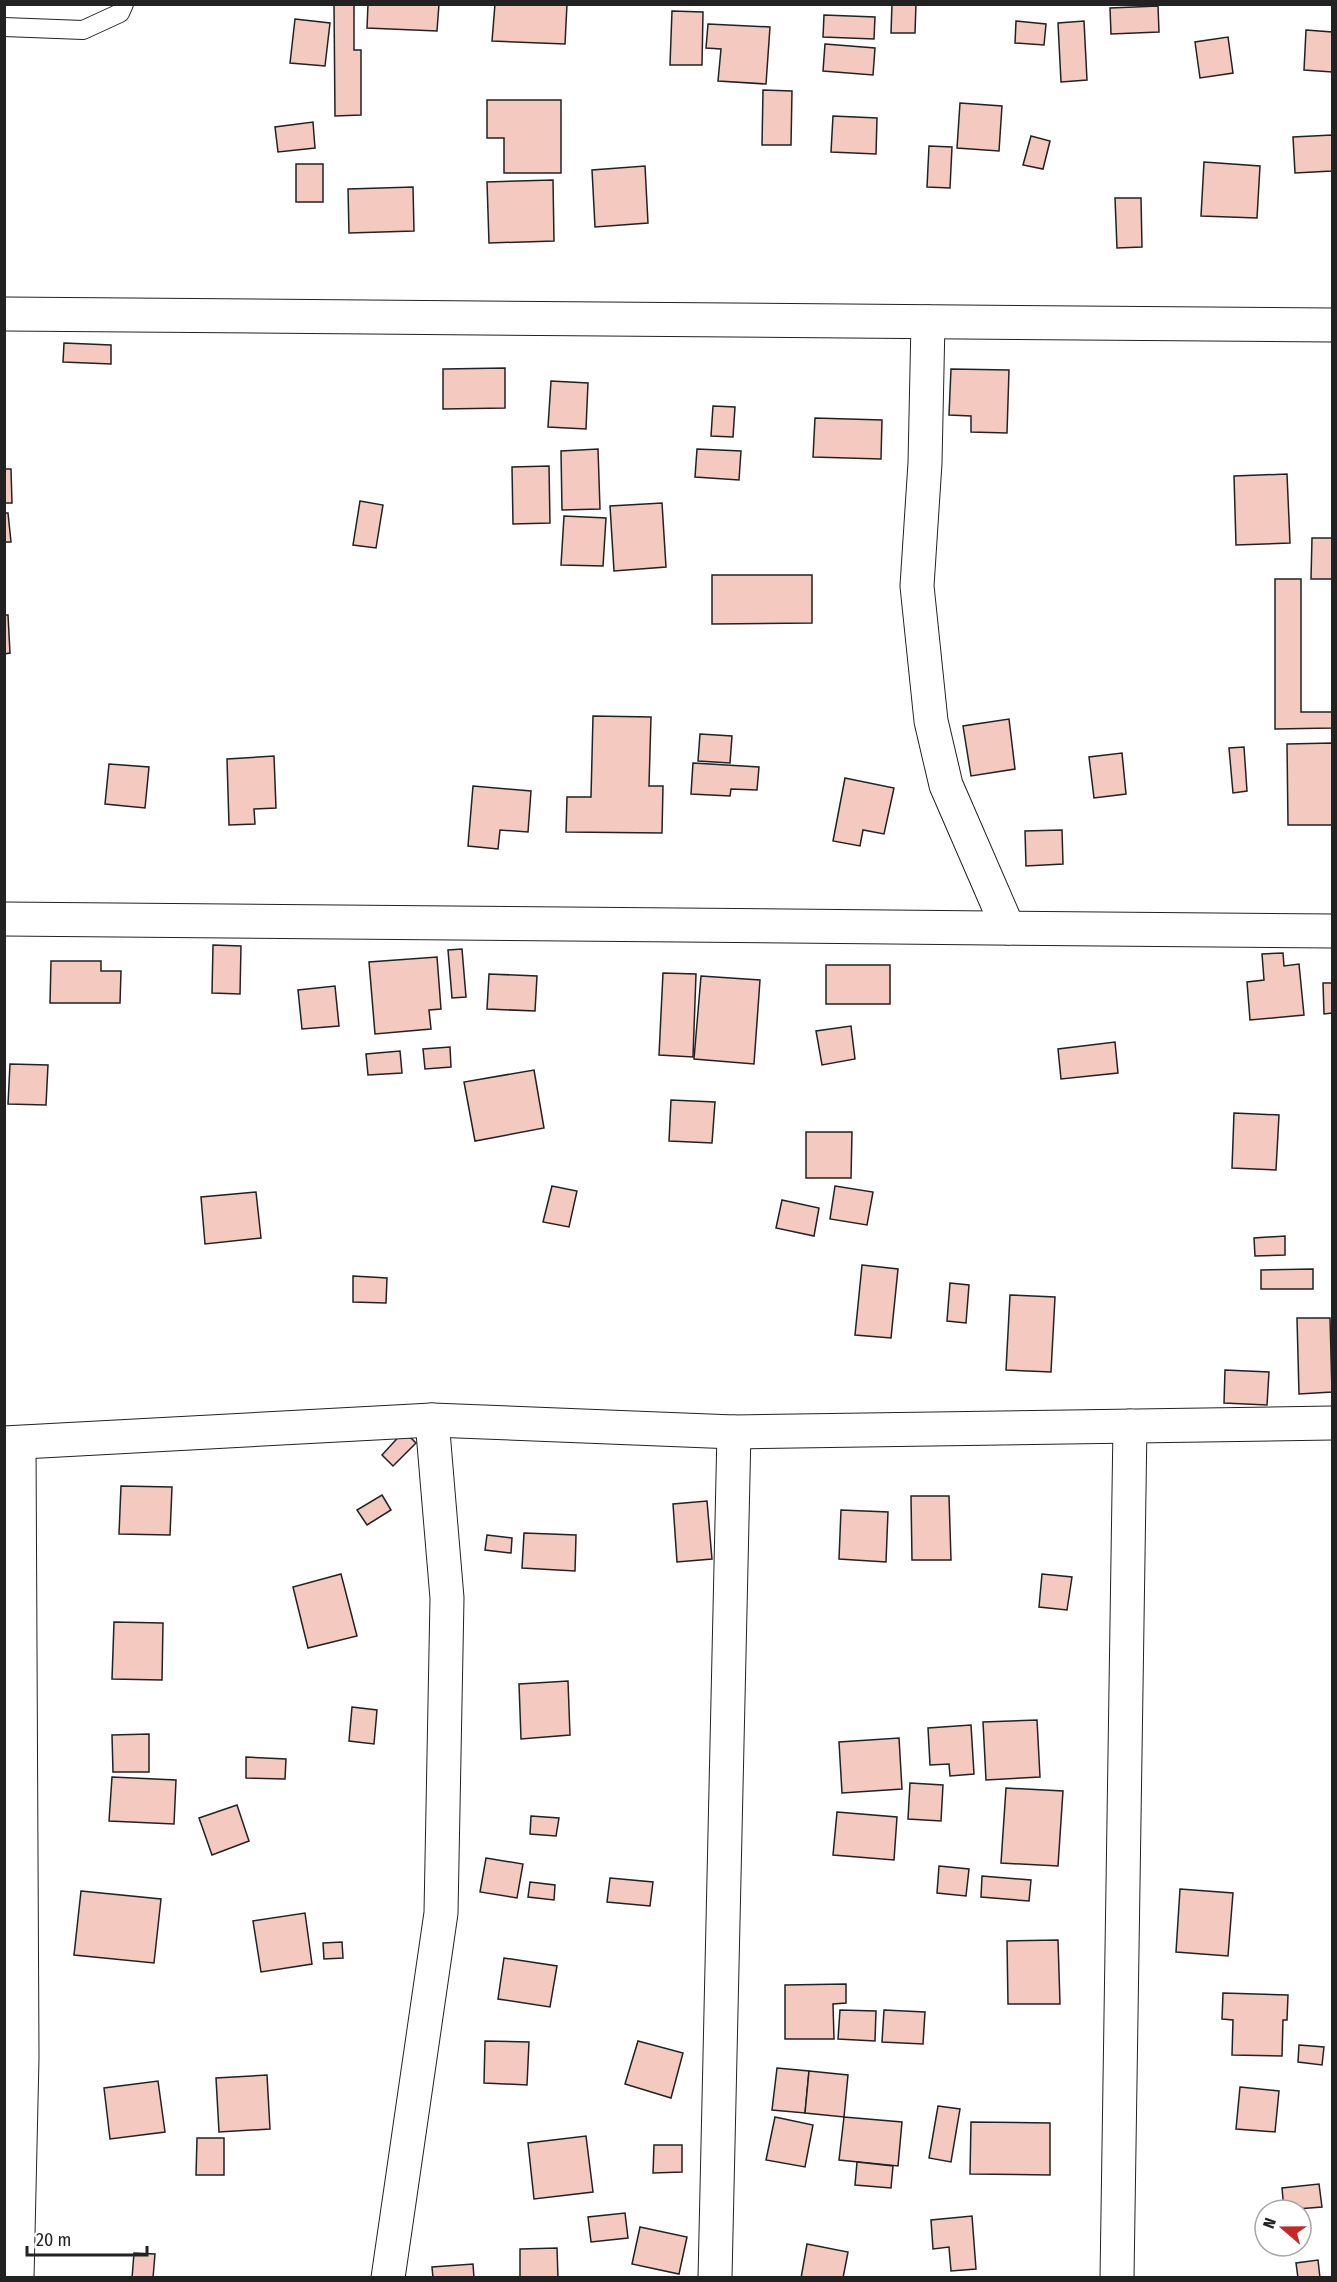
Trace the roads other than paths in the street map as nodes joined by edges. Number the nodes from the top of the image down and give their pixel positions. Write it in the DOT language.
graph roads {
  1 [pos="124,4"];
  2 [pos="4,27"];
  3 [pos="4,314"];
  4 [pos="928,322"];
  5 [pos="1332,325"];
  6 [pos="4,919"];
  7 [pos="1008,928"];
  8 [pos="1332,931"];
  9 [pos="432,1420"];
  10 [pos="1332,1423"];
  11 [pos="1130,1426"];
  12 [pos="734,1432"];
  13 [pos="12,1443"];
  14 [pos="13,2058"];
  15 [pos="17,2277"];
  16 [pos="388,2277"];
  17 [pos="715,2277"];
  18 [pos="1117,2277"];
  1 -- 2 [label="lane"];
  3 -- 4 [label="street"];
  4 -- 5 [label="street"];
  4 -- 7 [label="street"];
  6 -- 7 [label="street"];
  7 -- 8 [label="street"];
  9 -- 12 [label="street"];
  9 -- 13 [label="street"];
  9 -- 16 [label="street"];
  10 -- 11 [label="street"];
  11 -- 12 [label="street"];
  11 -- 18 [label="street"];
  12 -- 17 [label="street"];
  13 -- 14 [label="street"];
  14 -- 15 [label="street"];
}
